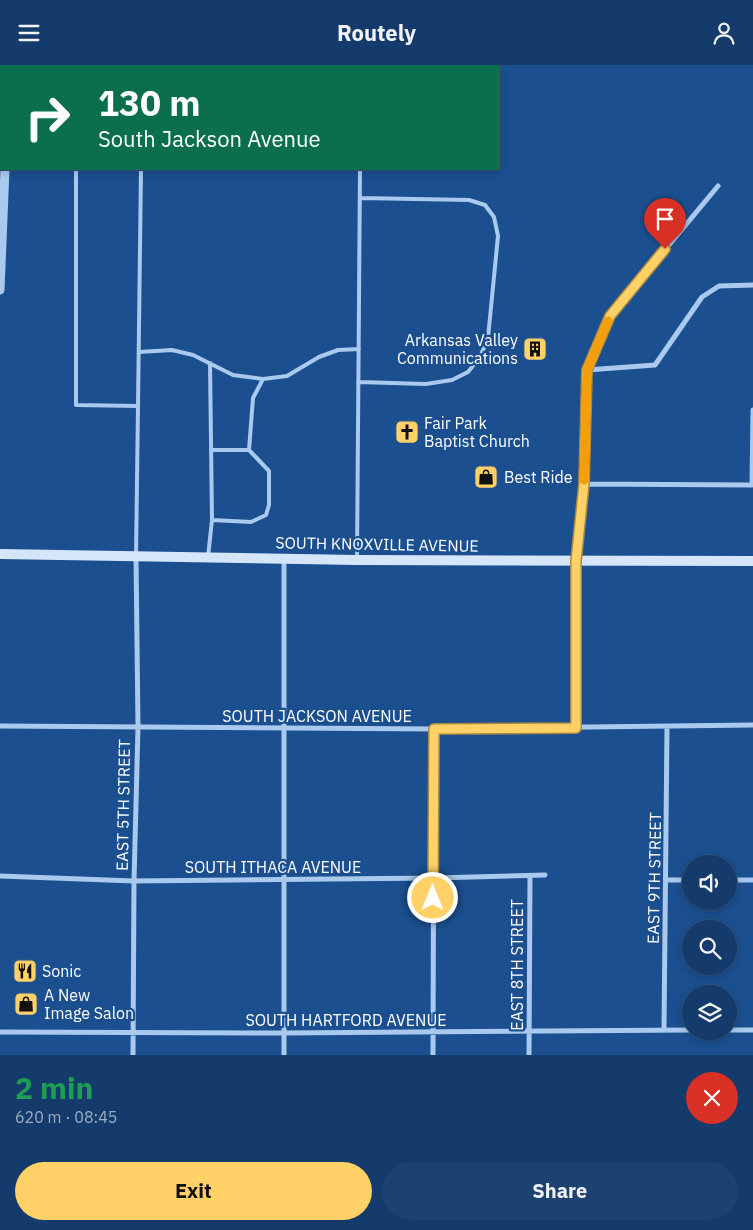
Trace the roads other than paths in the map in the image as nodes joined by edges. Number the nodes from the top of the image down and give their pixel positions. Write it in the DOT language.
graph roads {
  1 [pos="5,170"];
  2 [pos="76,170"];
  3 [pos="141,170"];
  4 [pos="360,170"];
  5 [pos="718,186"];
  6 [pos="360,198"];
  7 [pos="753,285"];
  8 [pos="0,290"];
  9 [pos="358,349"];
  10 [pos="139,352"];
  11 [pos="210,363"];
  12 [pos="587,370"];
  13 [pos="263,379"];
  14 [pos="358,382"];
  15 [pos="138,406"];
  16 [pos="753,410"];
  17 [pos="211,450"];
  18 [pos="248,450"];
  19 [pos="584,484"];
  20 [pos="752,485"];
  21 [pos="212,520"];
  22 [pos="0,554"];
  23 [pos="136,555"];
  24 [pos="208,557"];
  25 [pos="284,558"];
  26 [pos="357,560"];
  27 [pos="576,561"];
  28 [pos="753,561"];
  29 [pos="753,725"];
  30 [pos="0,726"];
  31 [pos="138,727"];
  32 [pos="667,727"];
  33 [pos="283,728"];
  34 [pos="576,728"];
  35 [pos="434,729"];
  36 [pos="545,875"];
  37 [pos="0,876"];
  38 [pos="530,876"];
  39 [pos="433,878"];
  40 [pos="283,880"];
  41 [pos="666,880"];
  42 [pos="682,880"];
  43 [pos="737,880"];
  44 [pos="753,880"];
  45 [pos="134,881"];
  46 [pos="682,1030"];
  47 [pos="737,1030"];
  48 [pos="753,1030"];
  49 [pos="664,1031"];
  50 [pos="0,1032"];
  51 [pos="133,1032"];
  52 [pos="529,1032"];
  53 [pos="284,1033"];
  54 [pos="433,1033"];
  55 [pos="133,1055"];
  56 [pos="284,1055"];
  57 [pos="433,1055"];
  58 [pos="529,1055"];
  1 -- 8 [label="street"];
  2 -- 15 [label="lane"];
  3 -- 10 [label="lane"];
  4 -- 6 [label="lane"];
  5 -- 12 [label="street"];
  6 -- 9 [label="lane"];
  6 -- 14 [label="lane"];
  7 -- 12 [label="street"];
  9 -- 13 [label="lane"];
  9 -- 14 [label="lane"];
  10 -- 11 [label="lane"];
  10 -- 15 [label="lane"];
  11 -- 13 [label="lane"];
  11 -- 17 [label="lane"];
  12 -- 19 [label="street"];
  13 -- 18 [label="lane"];
  14 -- 26 [label="lane"];
  15 -- 23 [label="lane"];
  16 -- 20 [label="street"];
  17 -- 18 [label="lane"];
  17 -- 21 [label="lane"];
  18 -- 21 [label="lane"];
  19 -- 20 [label="street"];
  19 -- 27 [label="street"];
  21 -- 24 [label="lane"];
  22 -- 23 [label="main road, SOUTH KNOXVILLE AVENUE"];
  23 -- 24 [label="main road, SOUTH KNOXVILLE AVENUE"];
  23 -- 31 [label="street, EAST 5TH STREET"];
  24 -- 25 [label="main road, SOUTH KNOXVILLE AVENUE"];
  25 -- 26 [label="main road, SOUTH KNOXVILLE AVENUE"];
  25 -- 33 [label="street"];
  26 -- 27 [label="main road, SOUTH KNOXVILLE AVENUE"];
  27 -- 28 [label="main road, SOUTH KNOXVILLE AVENUE"];
  27 -- 34 [label="street"];
  29 -- 32 [label="street, SOUTH JACKSON AVENUE"];
  30 -- 31 [label="street, SOUTH JACKSON AVENUE"];
  31 -- 33 [label="street, SOUTH JACKSON AVENUE"];
  31 -- 45 [label="street, EAST 5TH STREET"];
  32 -- 34 [label="street, SOUTH JACKSON AVENUE"];
  32 -- 41 [label="street, EAST 9TH STREET"];
  33 -- 35 [label="street, SOUTH JACKSON AVENUE"];
  33 -- 40 [label="street"];
  34 -- 35 [label="street, SOUTH JACKSON AVENUE"];
  35 -- 39 [label="street"];
  36 -- 38 [label="street, SOUTH ITHACA AVENUE"];
  37 -- 45 [label="street, SOUTH ITHACA AVENUE"];
  38 -- 39 [label="street, SOUTH ITHACA AVENUE"];
  38 -- 52 [label="street, EAST 8TH STREET"];
  39 -- 40 [label="street, SOUTH ITHACA AVENUE"];
  39 -- 54 [label="street"];
  40 -- 45 [label="street, SOUTH ITHACA AVENUE"];
  40 -- 53 [label="street"];
  41 -- 42 [label="street"];
  41 -- 49 [label="street, EAST 9TH STREET"];
  43 -- 44 [label="street"];
  45 -- 51 [label="street, EAST 5TH STREET"];
  46 -- 49 [label="street, SOUTH HARTFORD AVENUE"];
  47 -- 48 [label="street"];
  49 -- 52 [label="street, SOUTH HARTFORD AVENUE"];
  50 -- 51 [label="street, SOUTH HARTFORD AVENUE"];
  51 -- 53 [label="street, SOUTH HARTFORD AVENUE"];
  51 -- 55 [label="street, EAST 5TH STREET"];
  52 -- 54 [label="street, SOUTH HARTFORD AVENUE"];
  52 -- 58 [label="street, EAST 8TH STREET"];
  53 -- 54 [label="street, SOUTH HARTFORD AVENUE"];
  53 -- 56 [label="street"];
  54 -- 57 [label="street"];
}
